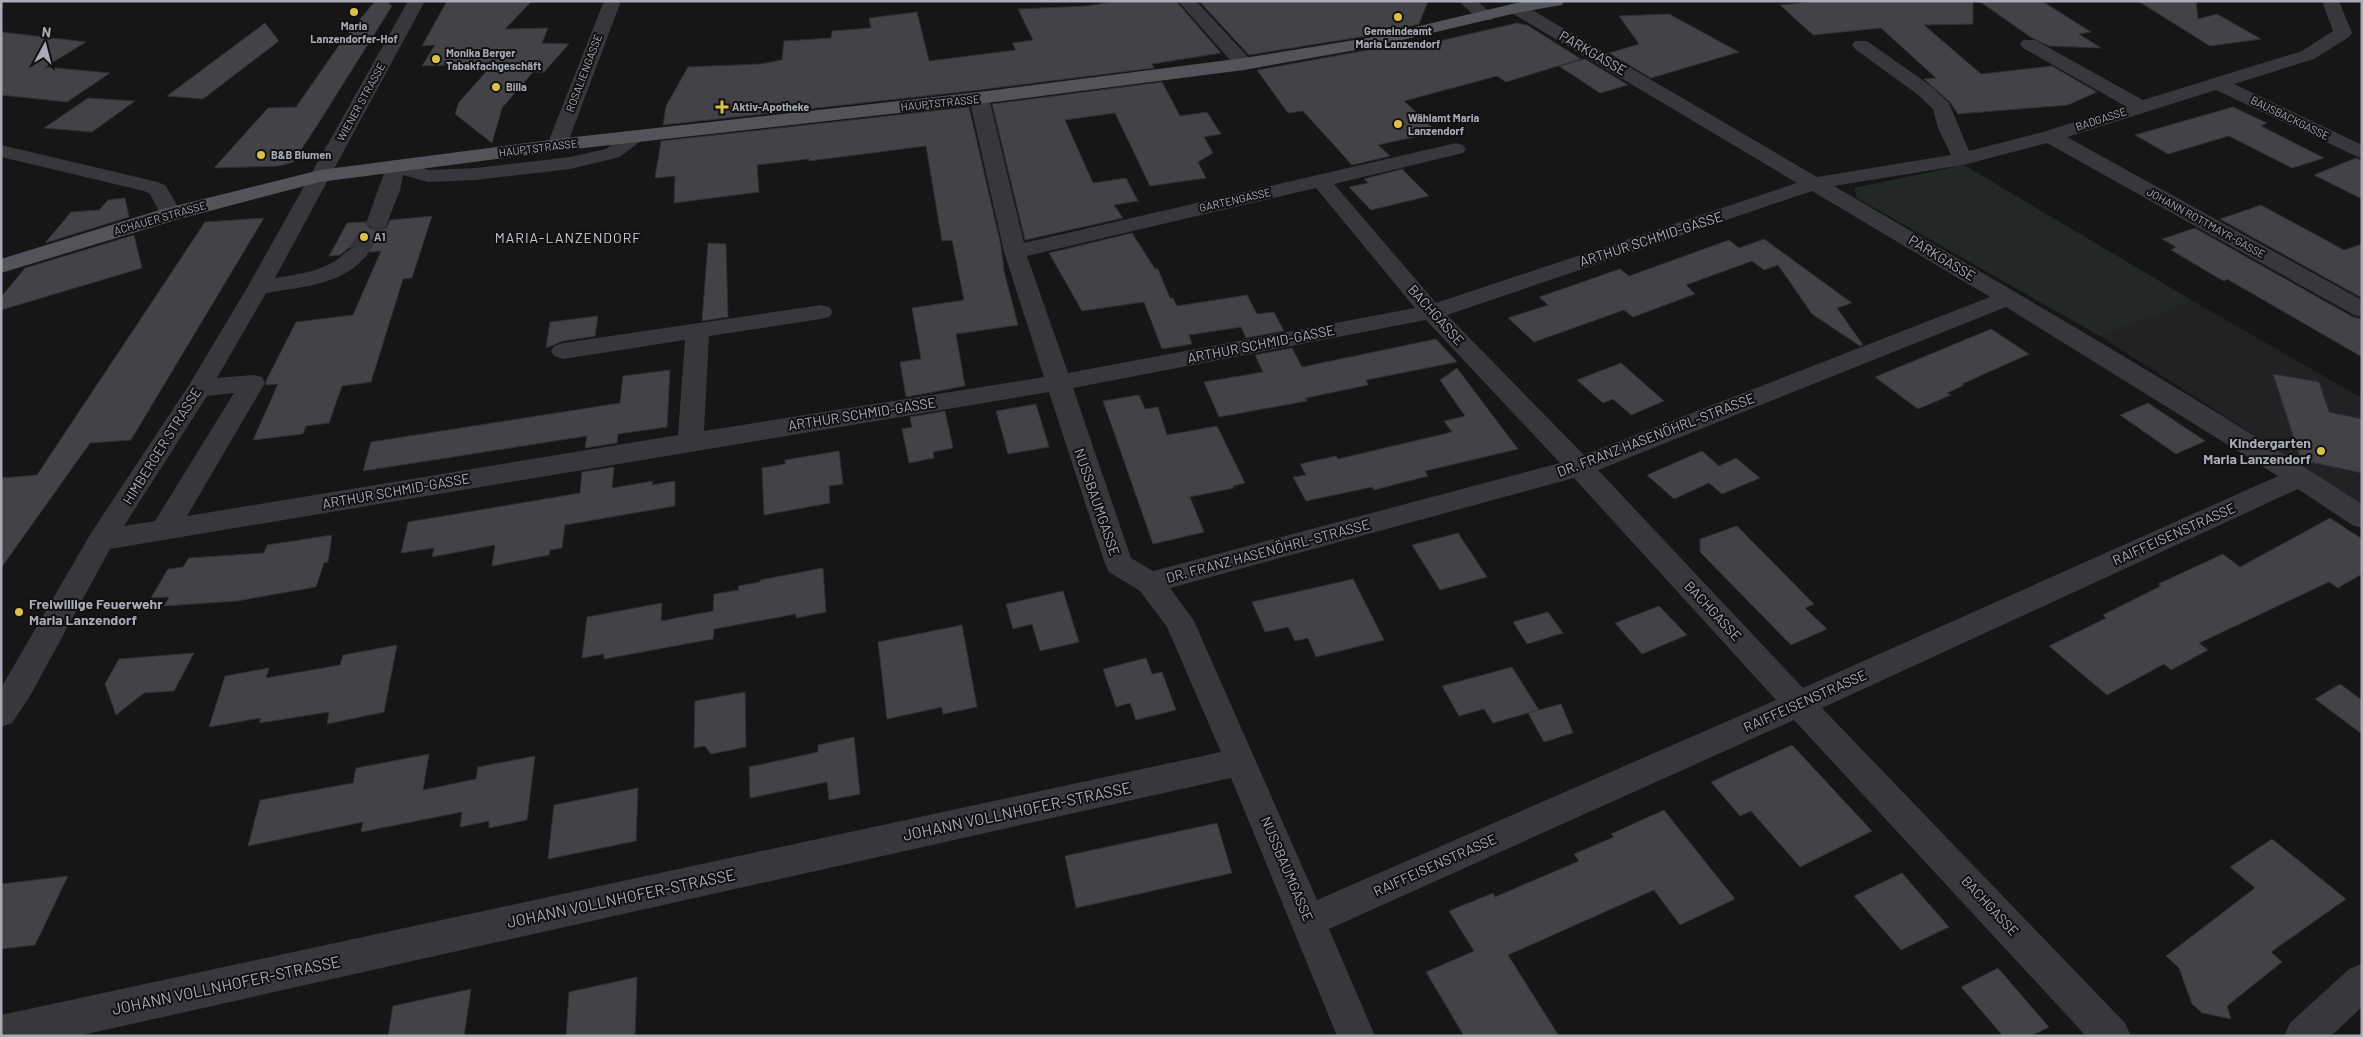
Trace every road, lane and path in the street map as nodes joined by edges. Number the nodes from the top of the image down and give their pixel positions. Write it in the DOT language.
graph roads {
  1 [pos="417,1"];
  2 [pos="613,1"];
  3 [pos="1186,1"];
  4 [pos="1466,1"];
  5 [pos="1556,1"];
  6 [pos="2330,1"];
  7 [pos="1516,8"];
  8 [pos="1486,16"];
  9 [pos="2343,33"];
  10 [pos="2362,38"];
  11 [pos="2029,44"];
  12 [pos="1862,45"];
  13 [pos="1244,64"];
  14 [pos="2219,84"];
  15 [pos="979,98"];
  16 [pos="2139,106"];
  17 [pos="2050,136"];
  18 [pos="636,137"];
  19 [pos="556,145"];
  20 [pos="1456,149"];
  21 [pos="1,151"];
  22 [pos="2362,154"];
  23 [pos="1963,159"];
  24 [pos="394,166"];
  25 [pos="320,176"];
  26 [pos="1320,180"];
  27 [pos="1816,183"];
  28 [pos="171,214"];
  29 [pos="378,221"];
  30 [pos="1015,252"];
  31 [pos="358,253"];
  32 [pos="1,266"];
  33 [pos="258,288"];
  34 [pos="2008,298"];
  35 [pos="2362,310"];
  36 [pos="822,312"];
  37 [pos="1431,312"];
  38 [pos="697,332"];
  39 [pos="562,351"];
  40 [pos="1057,383"];
  41 [pos="199,388"];
  42 [pos="690,442"];
  43 [pos="1580,467"];
  44 [pos="2300,477"];
  45 [pos="2362,518"];
  46 [pos="164,530"];
  47 [pos="102,540"];
  48 [pos="1150,583"];
  49 [pos="1800,704"];
  50 [pos="1,714"];
  51 [pos="1241,762"];
  52 [pos="1309,921"];
  53 [pos="2362,982"];
  54 [pos="1,1034"];
  55 [pos="1356,1036"];
  56 [pos="2112,1036"];
  57 [pos="2303,1036"];
  1 -- 25 [label="street, WIENER STRASSE"];
  2 -- 19 [label="street, ROSALIENGASSE"];
  3 -- 13 [label="street"];
  4 -- 8 [label="street"];
  5 -- 7 [label="main road, HAUPTSTRASSE"];
  6 -- 9 [label="street"];
  7 -- 8 [label="main road, HAUPTSTRASSE"];
  7 -- 27 [label="street, PARKGASSE"];
  8 -- 13 [label="main road, HAUPTSTRASSE"];
  9 -- 10 [label="street"];
  9 -- 14 [label="street, BADGASSE"];
  11 -- 16 [label="street"];
  12 -- 23 [label="street"];
  13 -- 15 [label="main road, HAUPTSTRASSE"];
  14 -- 16 [label="street, BADGASSE"];
  14 -- 22 [label="street, BAUSBACKGASSE"];
  15 -- 18 [label="main road, HAUPTSTRASSE"];
  15 -- 30 [label="street, NUSSBAUMGASSE"];
  16 -- 17 [label="street, BADGASSE"];
  17 -- 23 [label="street, BADGASSE"];
  17 -- 35 [label="street, JOHANN ROTTMAYR-GASSE"];
  18 -- 19 [label="main road, HAUPTSTRASSE"];
  18 -- 24 [label="street"];
  19 -- 24 [label="main road, HAUPTSTRASSE"];
  20 -- 26 [label="street, GARTENGASSE"];
  21 -- 28 [label="street"];
  23 -- 27 [label="street, BADGASSE"];
  24 -- 25 [label="main road, HAUPTSTRASSE"];
  24 -- 29 [label="street"];
  25 -- 28 [label="main road, ACHAUER STRASSE"];
  25 -- 33 [label="street, HIMBERGER STRASSE"];
  26 -- 30 [label="street, GARTENGASSE"];
  26 -- 37 [label="street, BACHGASSE"];
  27 -- 34 [label="street, PARKGASSE"];
  27 -- 37 [label="street, ARTHUR SCHMID-GASSE"];
  28 -- 32 [label="main road, ACHAUER STRASSE"];
  30 -- 40 [label="street, NUSSBAUMGASSE"];
  31 -- 33 [label="street"];
  33 -- 41 [label="street, HIMBERGER STRASSE"];
  34 -- 43 [label="street, DR. FRANZ HASENÖHRL-STRASSE"];
  34 -- 44 [label="street, PARKGASSE"];
  36 -- 38 [label="street"];
  37 -- 40 [label="street, ARTHUR SCHMID-GASSE"];
  37 -- 43 [label="street, BACHGASSE"];
  38 -- 39 [label="street"];
  38 -- 42 [label="street"];
  40 -- 42 [label="street, ARTHUR SCHMID-GASSE"];
  40 -- 48 [label="street, NUSSBAUMGASSE"];
  41 -- 46 [label="street"];
  41 -- 47 [label="street, HIMBERGER STRASSE"];
  42 -- 46 [label="street, ARTHUR SCHMID-GASSE"];
  43 -- 48 [label="street, DR. FRANZ HASENÖHRL-STRASSE"];
  43 -- 49 [label="street, BACHGASSE"];
  44 -- 45 [label="street, PARKGASSE"];
  44 -- 49 [label="street, RAIFFEISENSTRASSE"];
  46 -- 47 [label="street, ARTHUR SCHMID-GASSE"];
  47 -- 50 [label="street, HIMBERGER STRASSE"];
  48 -- 51 [label="street, NUSSBAUMGASSE"];
  49 -- 52 [label="street, RAIFFEISENSTRASSE"];
  49 -- 56 [label="street, BACHGASSE"];
  51 -- 52 [label="street, NUSSBAUMGASSE"];
  51 -- 54 [label="street, JOHANN VOLLNHOFER-STRASSE"];
  52 -- 55 [label="street, NUSSBAUMGASSE"];
  53 -- 57 [label="street"];
}
